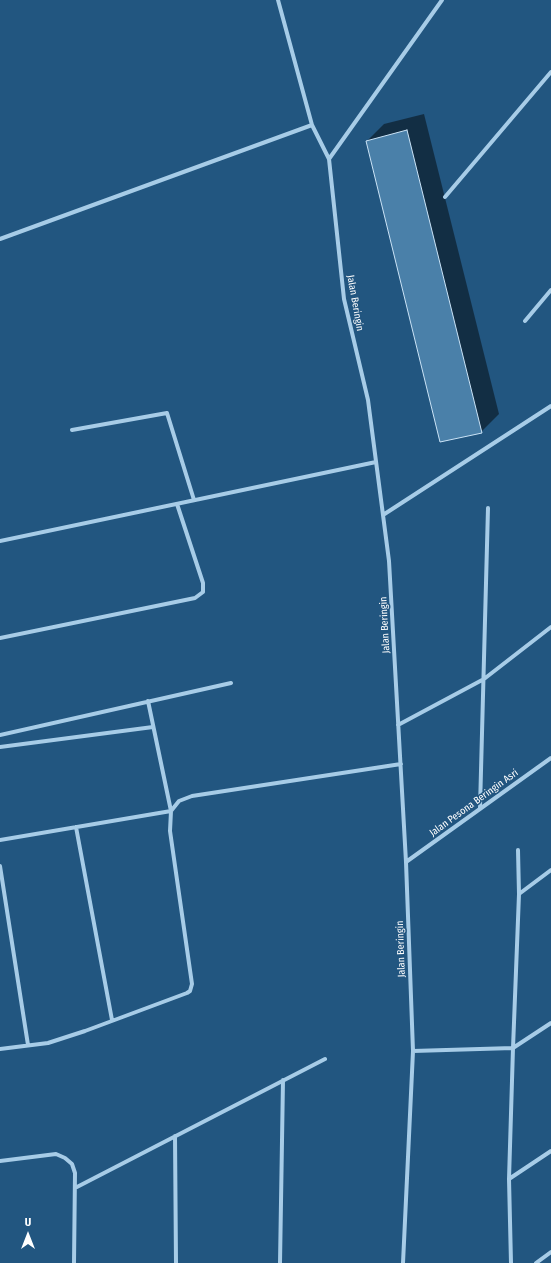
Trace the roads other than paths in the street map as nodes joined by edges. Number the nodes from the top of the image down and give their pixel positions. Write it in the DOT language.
graph roads {
  1 [pos="278,0"];
  2 [pos="442,0"];
  3 [pos="551,72"];
  4 [pos="312,125"];
  5 [pos="329,159"];
  6 [pos="445,197"];
  7 [pos="0,239"];
  8 [pos="551,290"];
  9 [pos="525,321"];
  10 [pos="551,406"];
  11 [pos="72,430"];
  12 [pos="376,462"];
  13 [pos="194,500"];
  14 [pos="177,504"];
  15 [pos="488,508"];
  16 [pos="383,515"];
  17 [pos="0,541"];
  18 [pos="551,627"];
  19 [pos="0,638"];
  20 [pos="484,679"];
  21 [pos="231,683"];
  22 [pos="148,701"];
  23 [pos="398,726"];
  24 [pos="153,727"];
  25 [pos="0,735"];
  26 [pos="0,747"];
  27 [pos="551,758"];
  28 [pos="401,764"];
  29 [pos="480,808"];
  30 [pos="172,811"];
  31 [pos="76,827"];
  32 [pos="0,840"];
  33 [pos="518,850"];
  34 [pos="406,862"];
  35 [pos="0,866"];
  36 [pos="551,870"];
  37 [pos="519,894"];
  38 [pos="112,1020"];
  39 [pos="551,1023"];
  40 [pos="28,1045"];
  41 [pos="513,1048"];
  42 [pos="0,1049"];
  43 [pos="412,1051"];
  44 [pos="325,1058"];
  45 [pos="283,1080"];
  46 [pos="175,1136"];
  47 [pos="551,1151"];
  48 [pos="0,1161"];
  49 [pos="509,1179"];
  50 [pos="75,1188"];
  51 [pos="551,1252"];
  52 [pos="74,1263"];
  53 [pos="176,1263"];
  54 [pos="280,1263"];
  55 [pos="403,1263"];
  56 [pos="511,1263"];
  57 [pos="536,1263"];
  1 -- 4 [label="street, Jalan Beringin"];
  2 -- 5 [label="street"];
  3 -- 6 [label="street"];
  4 -- 5 [label="street, Jalan Beringin"];
  4 -- 7 [label="street"];
  5 -- 12 [label="street, Jalan Beringin"];
  8 -- 9 [label="street"];
  10 -- 16 [label="street"];
  11 -- 13 [label="street"];
  12 -- 13 [label="street"];
  12 -- 16 [label="street, Jalan Beringin"];
  13 -- 14 [label="street"];
  14 -- 17 [label="street"];
  14 -- 19 [label="street"];
  15 -- 20 [label="street"];
  16 -- 23 [label="street, Jalan Beringin"];
  18 -- 20 [label="street"];
  20 -- 23 [label="street"];
  20 -- 29 [label="street"];
  21 -- 22 [label="street"];
  22 -- 24 [label="street"];
  22 -- 25 [label="street"];
  23 -- 28 [label="street, Jalan Beringin"];
  24 -- 26 [label="street"];
  24 -- 30 [label="street"];
  27 -- 29 [label="street, Jalan Pesona Beringin Asri"];
  28 -- 30 [label="street"];
  28 -- 34 [label="street, Jalan Beringin"];
  29 -- 34 [label="street, Jalan Pesona Beringin Asri"];
  30 -- 31 [label="street"];
  30 -- 38 [label="street"];
  31 -- 32 [label="street"];
  31 -- 38 [label="street"];
  33 -- 37 [label="street"];
  34 -- 43 [label="street, Jalan Beringin"];
  35 -- 40 [label="street"];
  36 -- 37 [label="street"];
  37 -- 41 [label="street"];
  38 -- 40 [label="street"];
  39 -- 41 [label="street"];
  40 -- 42 [label="street"];
  41 -- 43 [label="street"];
  41 -- 49 [label="street"];
  43 -- 55 [label="street, Jalan Beringin"];
  44 -- 45 [label="street"];
  45 -- 46 [label="street"];
  45 -- 54 [label="street"];
  46 -- 50 [label="street"];
  46 -- 53 [label="street"];
  47 -- 49 [label="street"];
  48 -- 50 [label="street"];
  49 -- 56 [label="street"];
  50 -- 52 [label="street"];
  51 -- 57 [label="street"];
}
